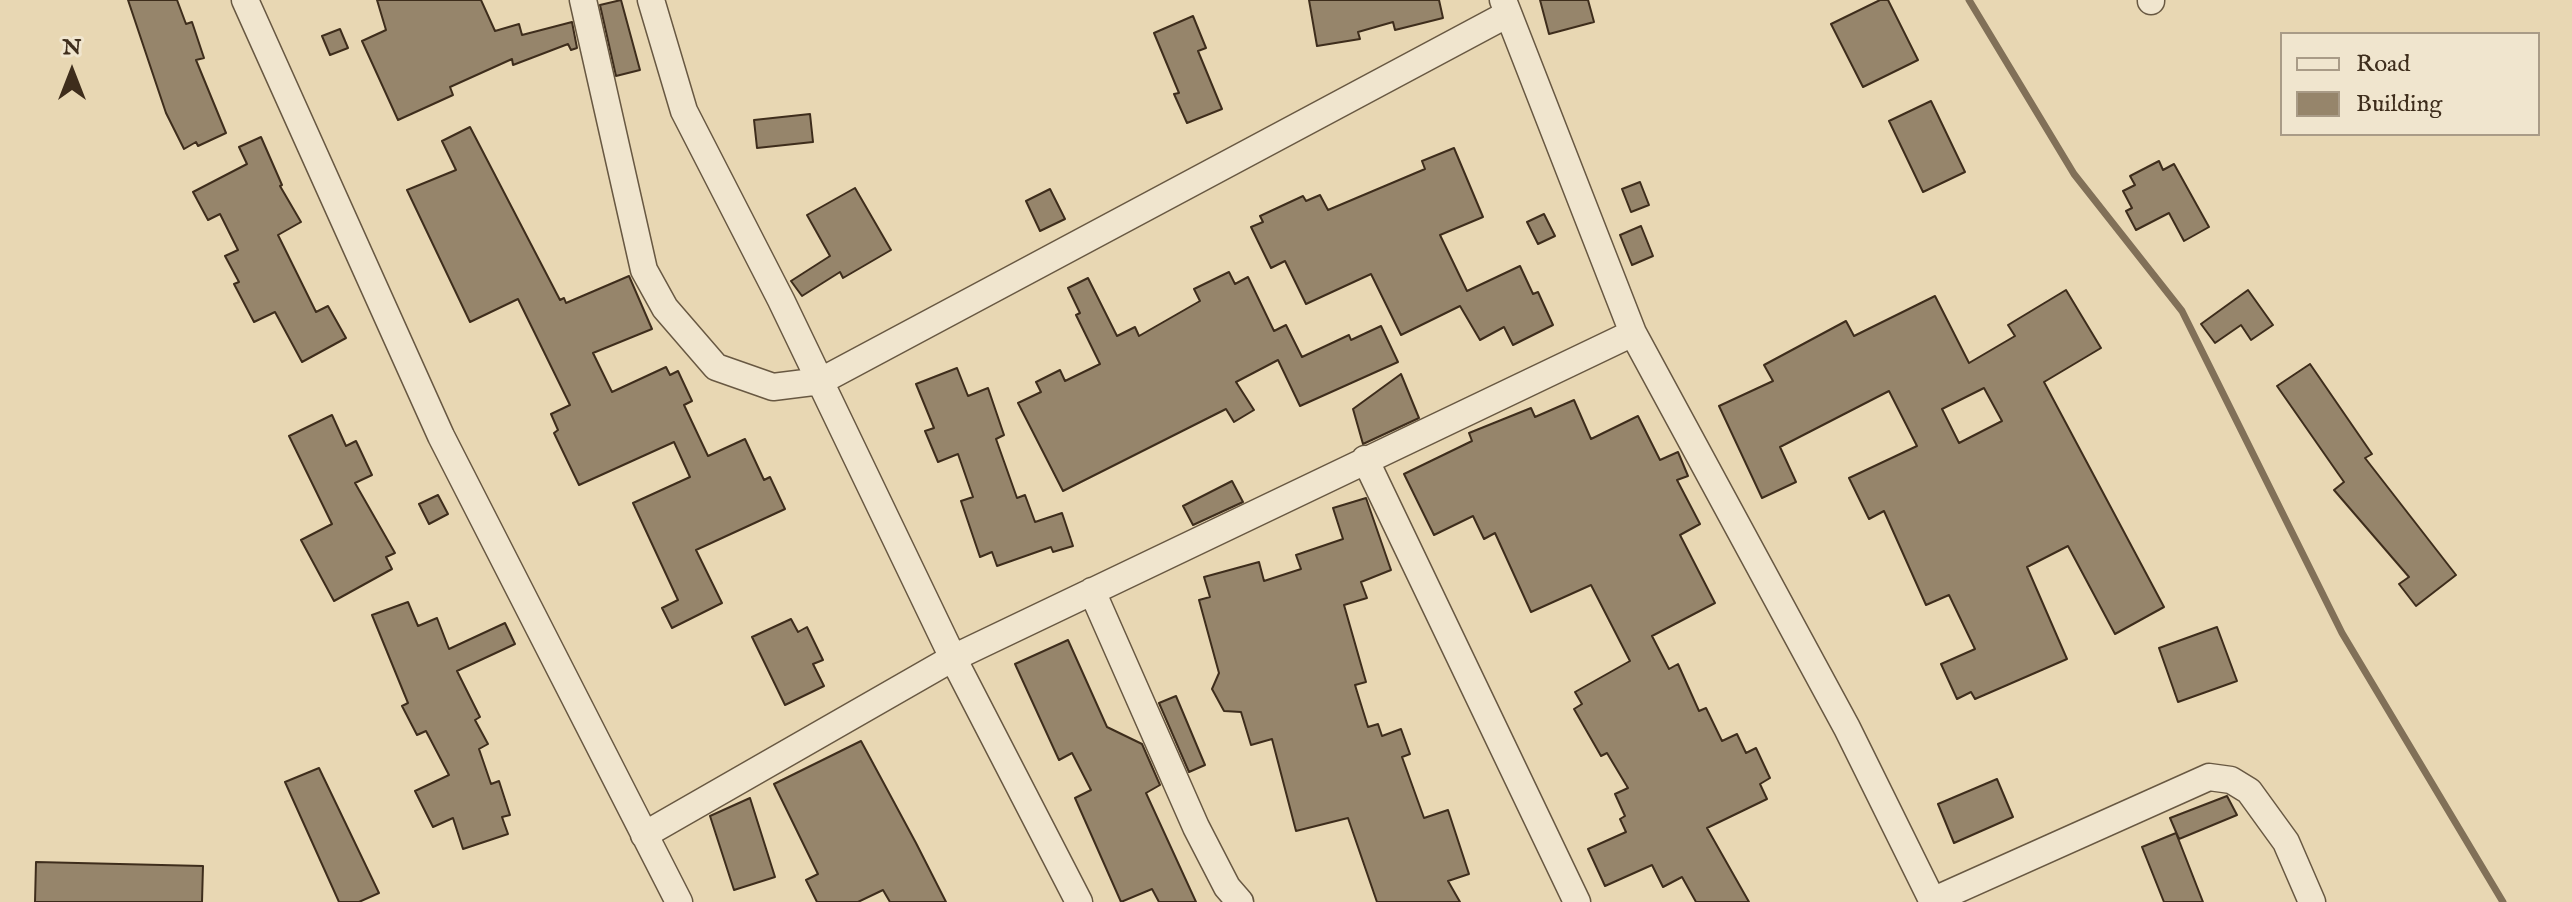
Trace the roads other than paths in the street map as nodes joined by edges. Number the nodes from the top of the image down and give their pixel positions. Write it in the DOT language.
graph roads {
  1 [pos="245,0"];
  2 [pos="583,0"];
  3 [pos="651,0"];
  4 [pos="1505,7"];
  5 [pos="1633,333"];
  6 [pos="821,381"];
  7 [pos="1365,459"];
  8 [pos="1092,591"];
  9 [pos="953,658"];
  10 [pos="644,835"];
  11 [pos="679,902"];
  12 [pos="1079,902"];
  13 [pos="1240,902"];
  14 [pos="1577,902"];
  15 [pos="1932,902"];
  16 [pos="2312,902"];
  1 -- 10 [label="street"];
  2 -- 6 [label="street"];
  3 -- 6 [label="street"];
  4 -- 5 [label="street"];
  4 -- 6 [label="street"];
  5 -- 7 [label="street"];
  5 -- 15 [label="street"];
  6 -- 9 [label="street"];
  7 -- 8 [label="street"];
  7 -- 14 [label="street"];
  8 -- 9 [label="street"];
  8 -- 13 [label="street"];
  9 -- 10 [label="street"];
  9 -- 12 [label="street"];
  10 -- 11 [label="street"];
  15 -- 16 [label="street"];
}
